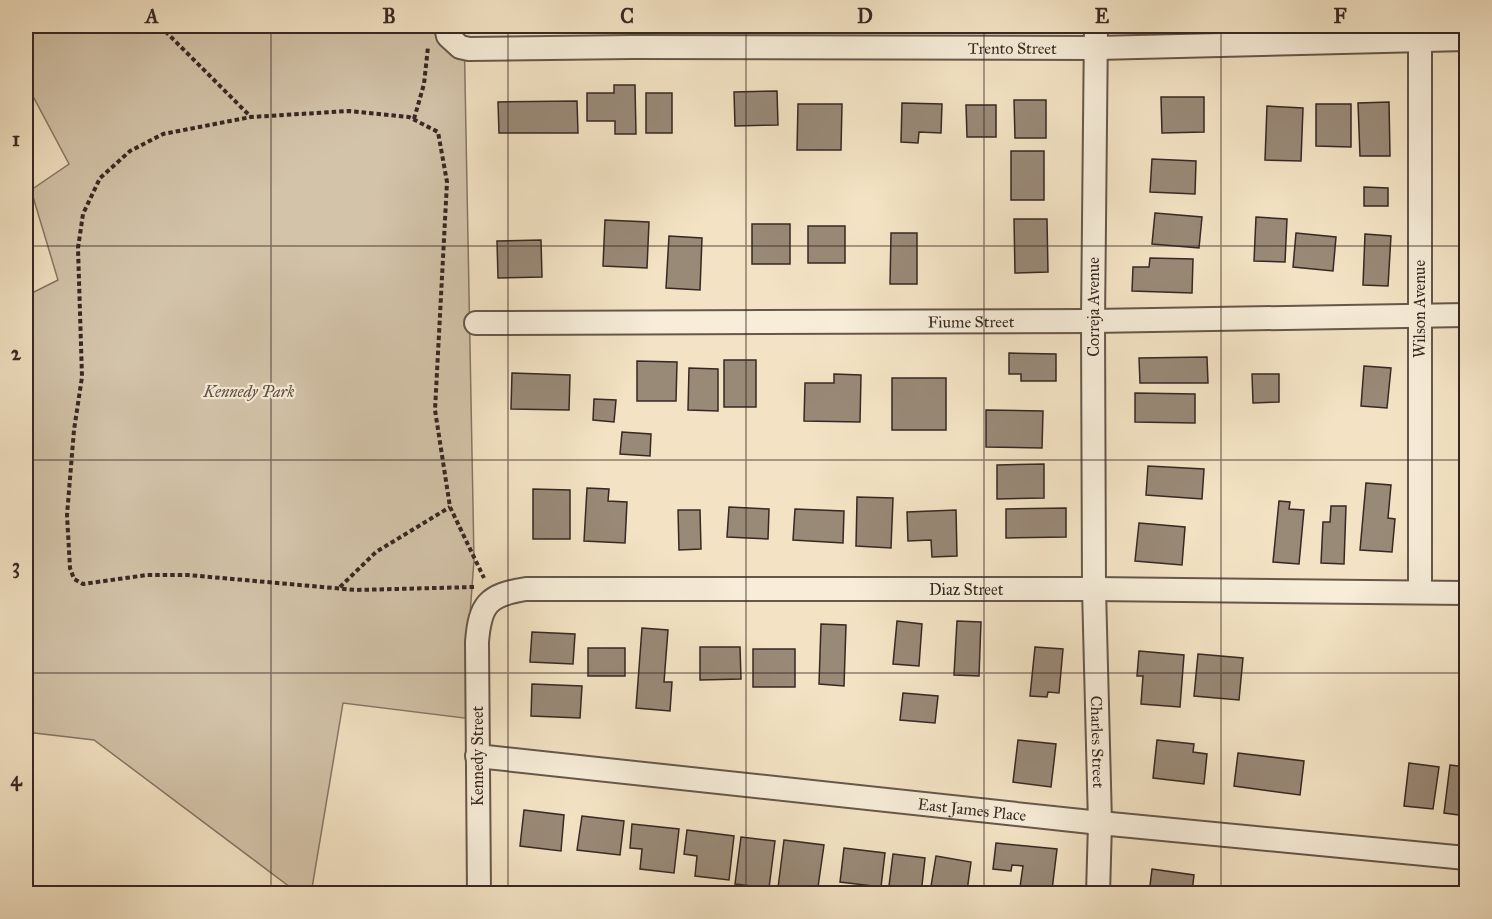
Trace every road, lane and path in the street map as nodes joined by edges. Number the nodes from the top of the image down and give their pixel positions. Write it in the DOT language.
graph roads {
  1 [pos="159,26"];
  2 [pos="1420,32"];
  3 [pos="449,33"];
  4 [pos="1096,37"];
  5 [pos="1467,39"];
  6 [pos="429,43"];
  7 [pos="251,117"];
  8 [pos="414,120"];
  9 [pos="1419,315"];
  10 [pos="1467,315"];
  11 [pos="1093,321"];
  12 [pos="476,323"];
  13 [pos="450,507"];
  14 [pos="339,588"];
  15 [pos="1094,589"];
  16 [pos="491,592"];
  17 [pos="1420,592"];
  18 [pos="1467,593"];
  19 [pos="477,756"];
  20 [pos="1100,823"];
  21 [pos="1467,858"];
  22 [pos="478,894"];
  23 [pos="1098,894"];
  1 -- 7 [label="path"];
  2 -- 4 [label="street, Trento Street"];
  2 -- 5 [label="street, Trento Street"];
  2 -- 9 [label="street, Wilson Avenue"];
  3 -- 4 [label="street, Trento Street"];
  4 -- 11 [label="street, Correja Avenue"];
  6 -- 8 [label="path"];
  7 -- 8 [label="path"];
  7 -- 14 [label="path"];
  8 -- 13 [label="path"];
  9 -- 10 [label="street, Fiume Street"];
  9 -- 11 [label="street, Fiume Street"];
  9 -- 17 [label="street, Wilson Avenue"];
  11 -- 12 [label="street, Fiume Street"];
  11 -- 15 [label="street, Correja Avenue"];
  13 -- 14 [label="path"];
  13 -- 16 [label="path"];
  14 -- 16 [label="path"];
  15 -- 16 [label="street, Diaz Street"];
  15 -- 17 [label="street, Diaz Street"];
  15 -- 20 [label="street, Charles Street"];
  16 -- 19 [label="street, Kennedy Street"];
  17 -- 18 [label="street, Diaz Street"];
  19 -- 20 [label="street, East James Place"];
  19 -- 22 [label="street, Kennedy Street"];
  20 -- 21 [label="street, East James Place"];
  20 -- 23 [label="street, Charles Street"];
}
